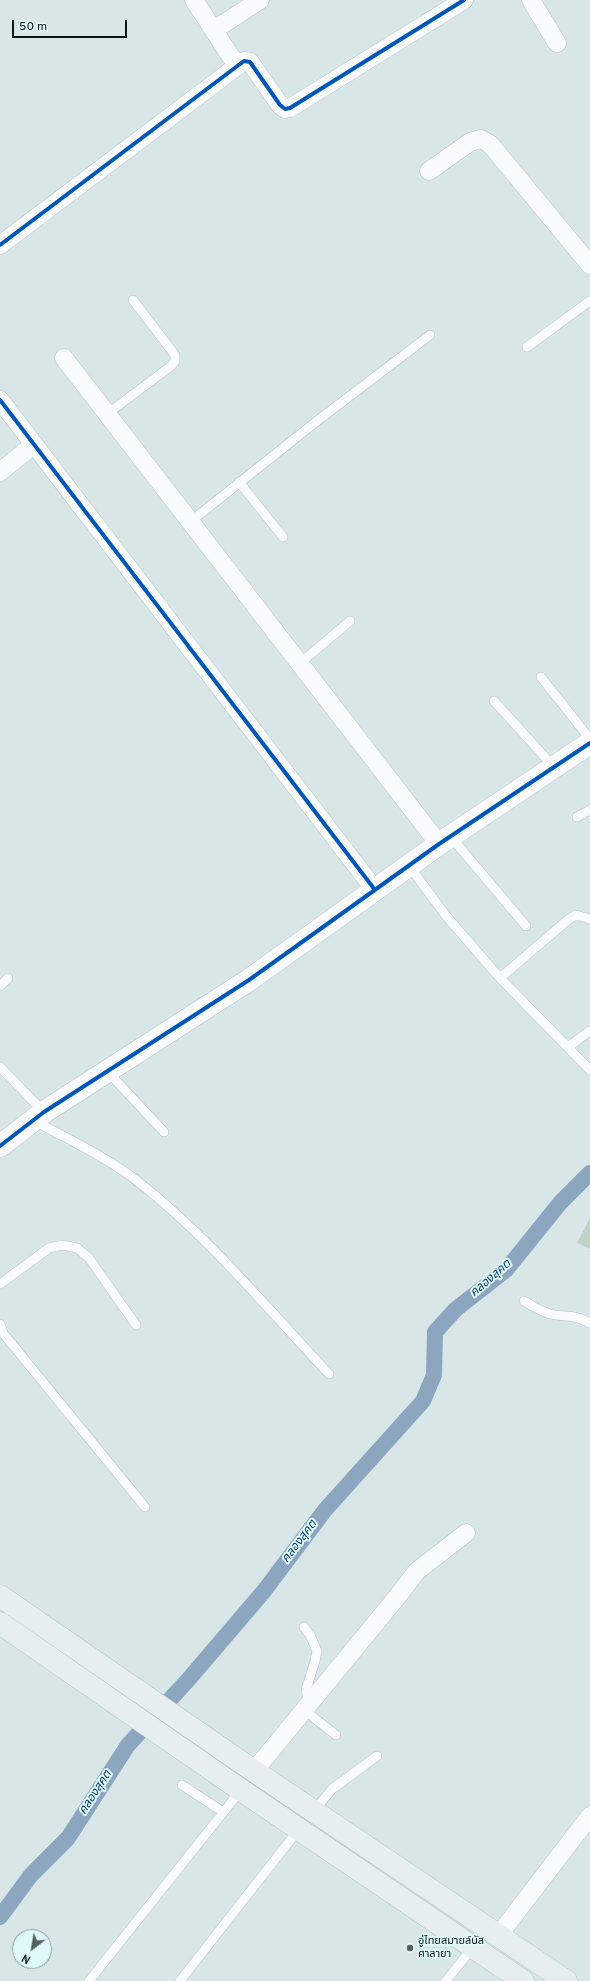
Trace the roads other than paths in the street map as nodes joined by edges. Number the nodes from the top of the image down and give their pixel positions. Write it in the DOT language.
graph roads {
  1 [pos="194,0"];
  2 [pos="260,0"];
  3 [pos="464,0"];
  4 [pos="531,0"];
  5 [pos="214,30"];
  6 [pos="557,43"];
  7 [pos="237,66"];
  8 [pos="429,171"];
  9 [pos="0,245"];
  10 [pos="590,265"];
  11 [pos="132,300"];
  12 [pos="590,301"];
  13 [pos="430,335"];
  14 [pos="528,347"];
  15 [pos="64,358"];
  16 [pos="0,400"];
  17 [pos="107,414"];
  18 [pos="33,445"];
  19 [pos="0,472"];
  20 [pos="239,482"];
  21 [pos="190,522"];
  22 [pos="283,537"];
  23 [pos="350,621"];
  24 [pos="299,664"];
  25 [pos="541,677"];
  26 [pos="494,701"];
  27 [pos="590,739"];
  28 [pos="590,743"];
  29 [pos="555,768"];
  30 [pos="590,810"];
  31 [pos="577,817"];
  32 [pos="445,841"];
  33 [pos="409,866"];
  34 [pos="375,890"];
  35 [pos="590,919"];
  36 [pos="526,926"];
  37 [pos="8,978"];
  38 [pos="500,978"];
  39 [pos="0,986"];
  40 [pos="590,1031"];
  41 [pos="568,1047"];
  42 [pos="0,1067"];
  43 [pos="590,1070"];
  44 [pos="108,1072"];
  45 [pos="39,1116"];
  46 [pos="164,1132"];
  47 [pos="0,1146"];
  48 [pos="0,1284"];
  49 [pos="524,1301"];
  50 [pos="590,1323"];
  51 [pos="0,1324"];
  52 [pos="136,1325"];
  53 [pos="328,1374"];
  54 [pos="145,1507"];
  55 [pos="466,1533"];
  56 [pos="0,1596"];
  57 [pos="0,1622"];
  58 [pos="304,1627"];
  59 [pos="306,1707"];
  60 [pos="336,1735"];
  61 [pos="377,1756"];
  62 [pos="254,1771"];
  63 [pos="182,1785"];
  64 [pos="241,1790"];
  65 [pos="314,1811"];
  66 [pos="223,1812"];
  67 [pos="590,1816"];
  68 [pos="299,1829"];
  69 [pos="493,1932"];
  70 [pos="473,1947"];
  71 [pos="89,1981"];
  72 [pos="180,1981"];
  73 [pos="446,1981"];
  74 [pos="524,1981"];
  75 [pos="566,1981"];
  1 -- 5 [label="street"];
  2 -- 5 [label="street"];
  3 -- 7 [label="street"];
  4 -- 6 [label="street"];
  5 -- 7 [label="street"];
  7 -- 9 [label="street"];
  8 -- 10 [label="street"];
  11 -- 17 [label="lane"];
  12 -- 14 [label="lane"];
  13 -- 20 [label="lane"];
  15 -- 17 [label="street"];
  16 -- 18 [label="street"];
  17 -- 21 [label="street"];
  18 -- 19 [label="street"];
  18 -- 34 [label="street"];
  20 -- 21 [label="lane"];
  20 -- 22 [label="lane"];
  21 -- 24 [label="street"];
  23 -- 24 [label="lane"];
  24 -- 32 [label="street"];
  25 -- 27 [label="lane"];
  26 -- 29 [label="lane"];
  28 -- 29 [label="street"];
  29 -- 32 [label="street"];
  30 -- 31 [label="lane"];
  32 -- 33 [label="street"];
  32 -- 36 [label="lane"];
  33 -- 34 [label="street"];
  33 -- 38 [label="lane"];
  34 -- 44 [label="street"];
  35 -- 38 [label="lane"];
  37 -- 39 [label="lane"];
  38 -- 41 [label="lane"];
  40 -- 41 [label="lane"];
  41 -- 43 [label="lane"];
  42 -- 45 [label="lane"];
  44 -- 45 [label="street"];
  44 -- 46 [label="lane"];
  45 -- 47 [label="street"];
  45 -- 53 [label="lane"];
  48 -- 52 [label="lane"];
  49 -- 50 [label="lane"];
  51 -- 54 [label="lane"];
  55 -- 59 [label="street"];
  56 -- 62 [label="main road"];
  57 -- 64 [label="main road"];
  58 -- 59 [label="lane"];
  59 -- 60 [label="lane"];
  59 -- 62 [label="street"];
  61 -- 65 [label="lane"];
  62 -- 65 [label="main road"];
  63 -- 66 [label="lane"];
  64 -- 66 [label="lane"];
  64 -- 68 [label="main road"];
  65 -- 69 [label="main road"];
  66 -- 71 [label="lane"];
  67 -- 69 [label="street"];
  68 -- 70 [label="main road"];
  68 -- 72 [label="lane"];
  69 -- 70 [label="main road"];
  69 -- 75 [label="main road"];
  70 -- 73 [label="lane"];
  70 -- 74 [label="main road"];
}
